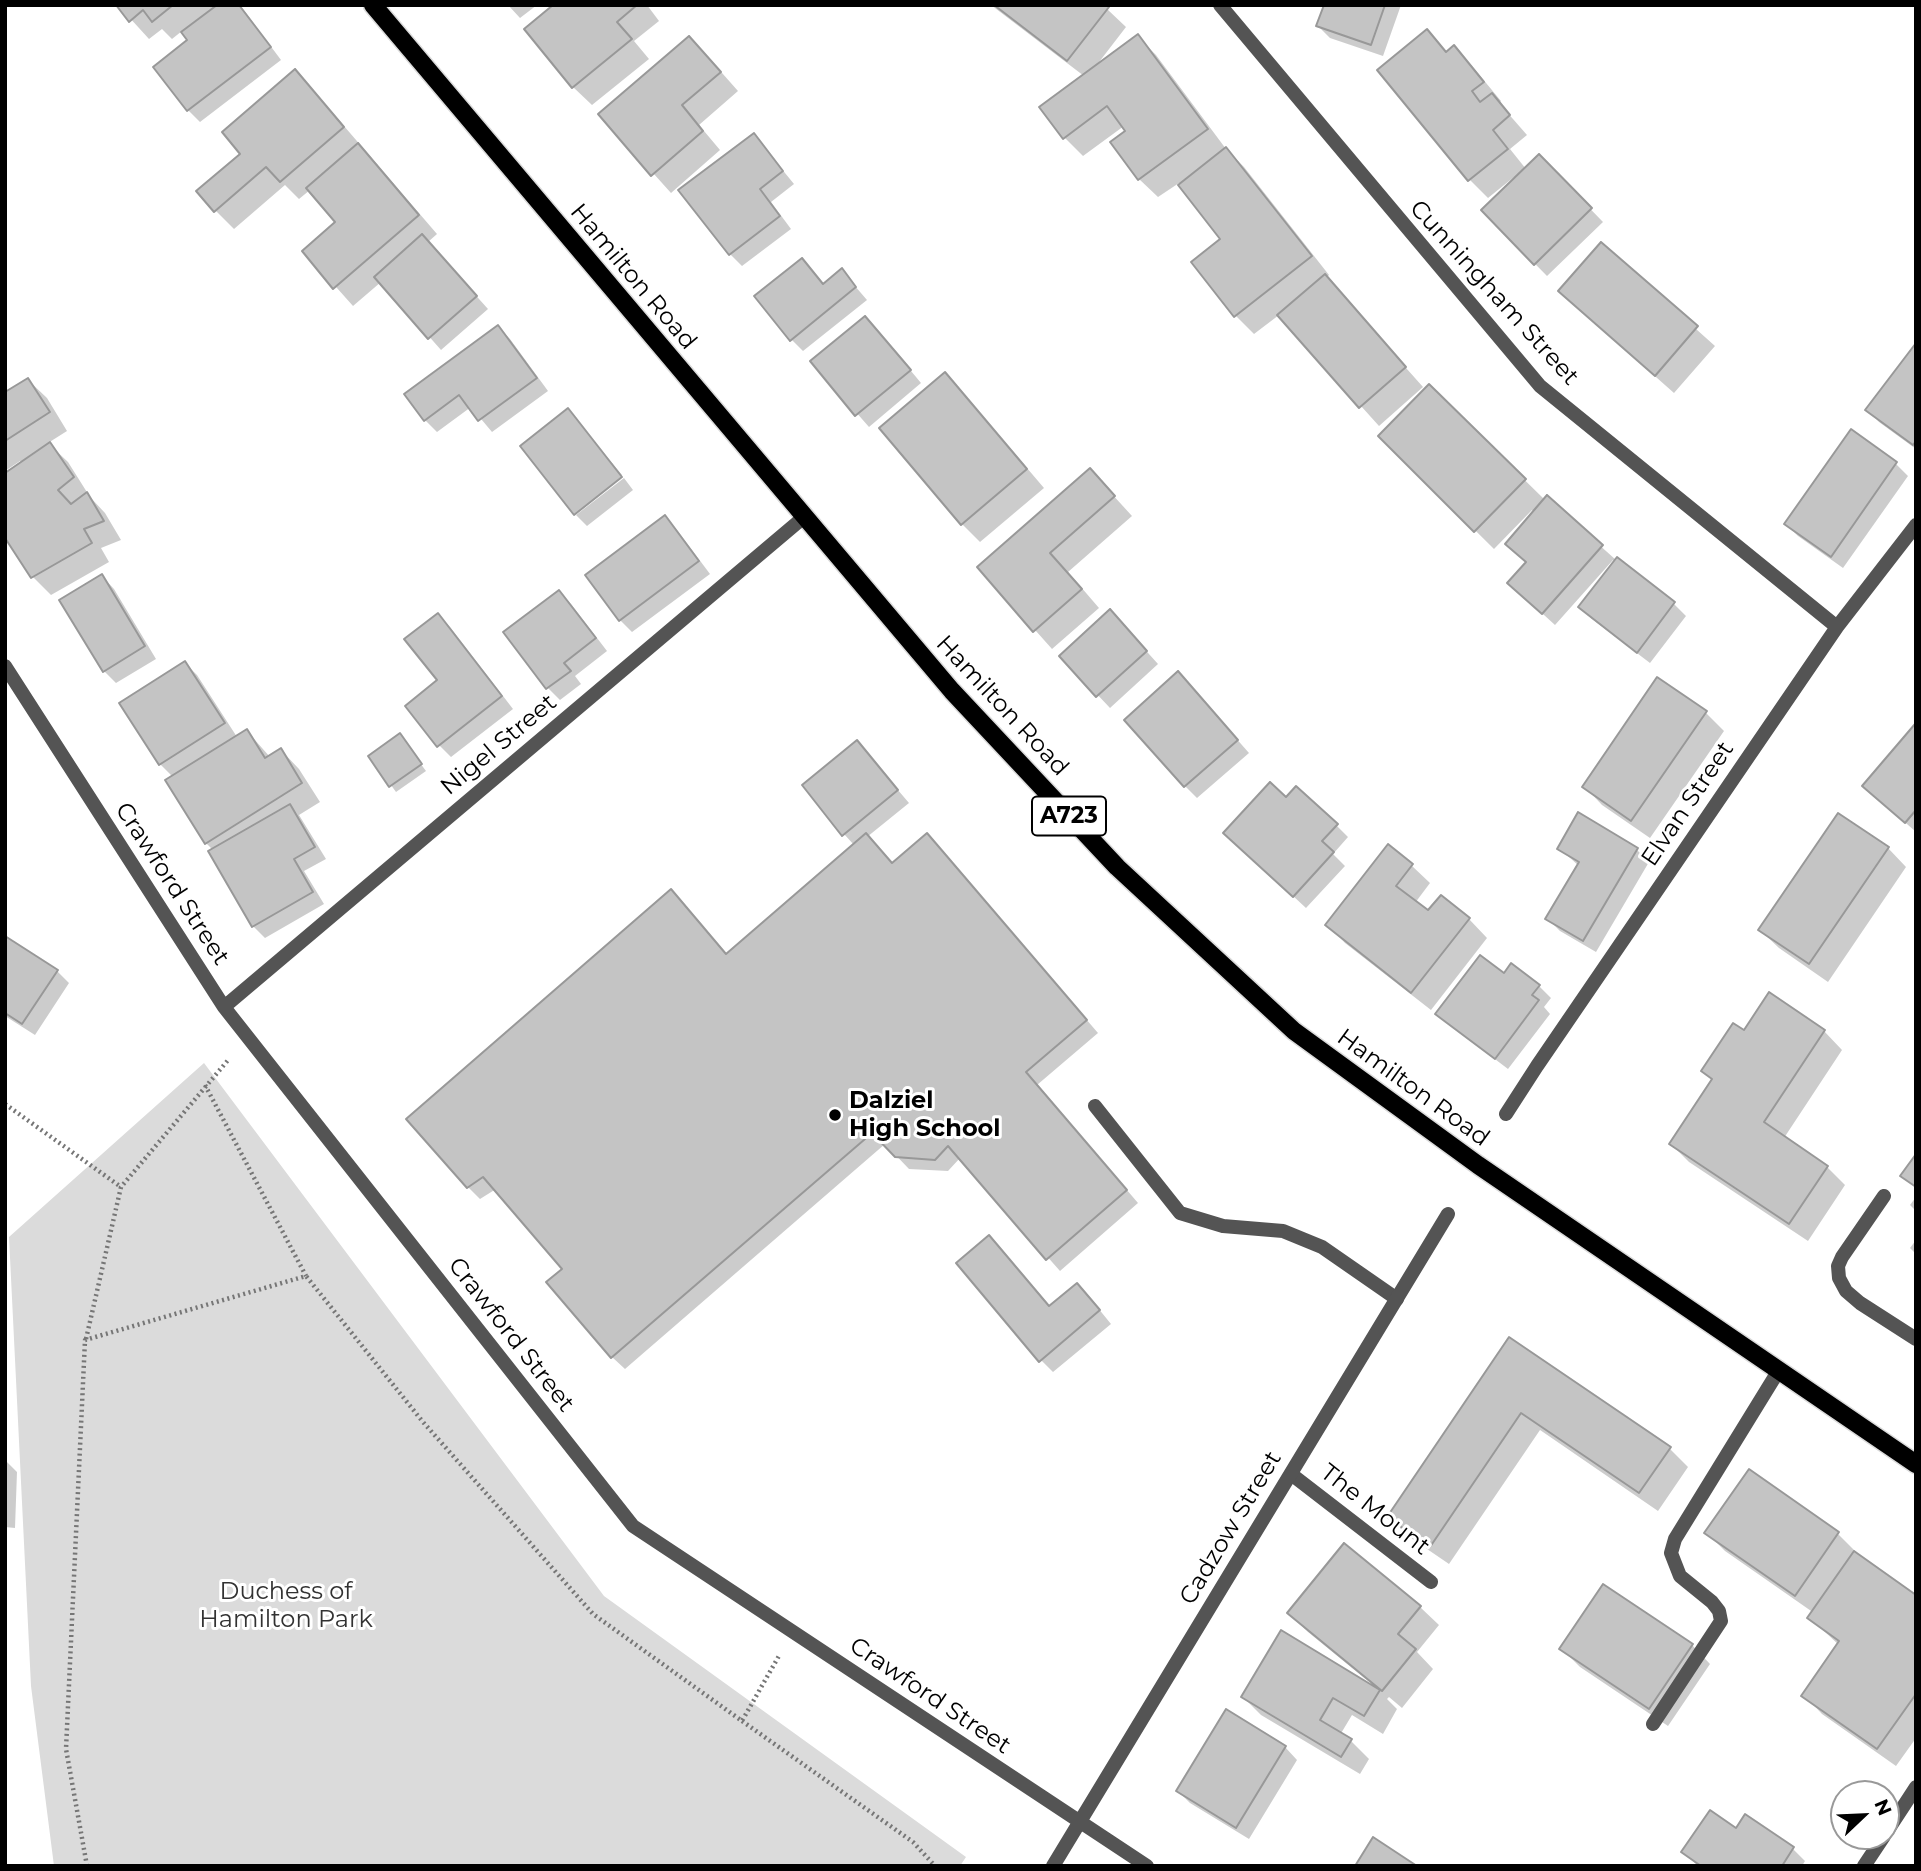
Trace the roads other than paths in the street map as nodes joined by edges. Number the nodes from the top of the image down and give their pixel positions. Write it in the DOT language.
graph roads {
  1 [pos="373,5"];
  2 [pos="1220,5"];
  3 [pos="804,517"];
  4 [pos="1916,525"];
  5 [pos="1837,626"];
  6 [pos="5,666"];
  7 [pos="224,1007"];
  8 [pos="1095,1106"];
  9 [pos="1506,1114"];
  10 [pos="1884,1196"];
  11 [pos="1448,1214"];
  12 [pos="1397,1299"];
  13 [pos="1916,1339"];
  14 [pos="1779,1370"];
  15 [pos="1916,1464"];
  16 [pos="1291,1474"];
  17 [pos="1431,1582"];
  18 [pos="1653,1724"];
  19 [pos="1916,1787"];
  20 [pos="1900,1811"];
  21 [pos="1079,1822"];
  22 [pos="1874,1850"];
  23 [pos="1053,1866"];
  24 [pos="1147,1866"];
  25 [pos="1864,1866"];
  1 -- 3 [label="main road, Hamilton Road / A723"];
  2 -- 5 [label="street, Cunningham Street"];
  3 -- 7 [label="street, Nigel Street"];
  3 -- 14 [label="main road, Hamilton Road / A723"];
  4 -- 5 [label="street, Elvan Street"];
  5 -- 9 [label="street, Elvan Street"];
  6 -- 7 [label="street, Crawford Street"];
  7 -- 21 [label="street, Crawford Street"];
  8 -- 12 [label="street"];
  10 -- 13 [label="street"];
  11 -- 12 [label="street, Cadzow Street"];
  12 -- 16 [label="street, Cadzow Street"];
  14 -- 15 [label="main road, Hamilton Road / A723"];
  14 -- 18 [label="street"];
  16 -- 17 [label="street, The Mount"];
  16 -- 21 [label="street, Cadzow Street"];
  19 -- 20 [label="street"];
  21 -- 23 [label="street, Cadzow Street"];
  21 -- 24 [label="street, Crawford Street"];
  22 -- 25 [label="street"];
}
